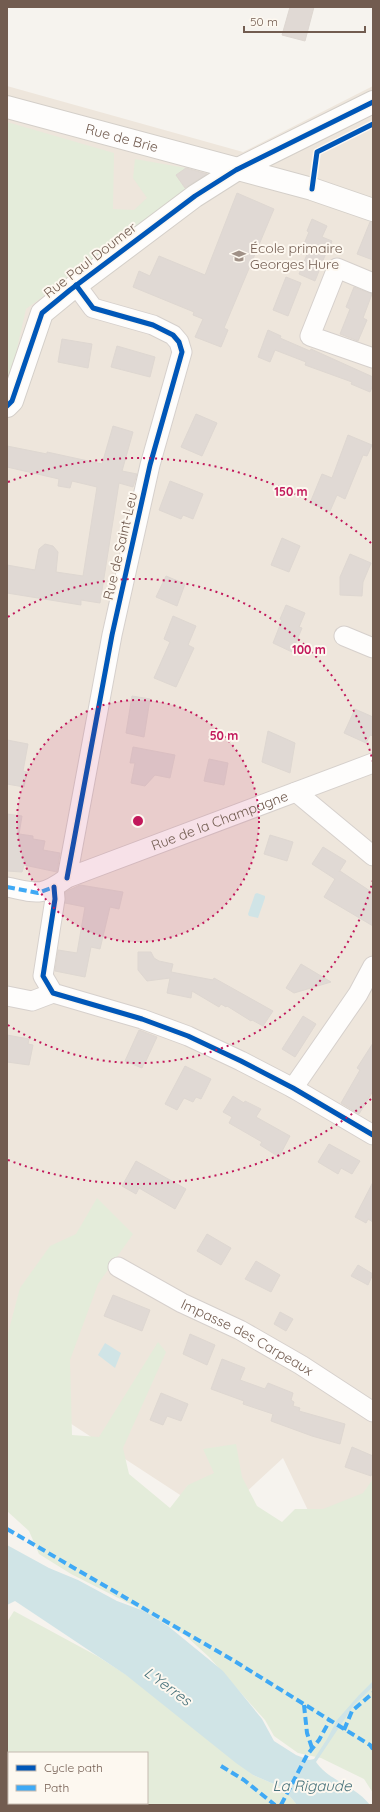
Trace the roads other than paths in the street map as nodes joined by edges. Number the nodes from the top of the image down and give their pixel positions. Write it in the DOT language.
graph roads {
  1 [pos="373,102"];
  2 [pos="7,107"];
  3 [pos="236,170"];
  4 [pos="373,210"];
  5 [pos="373,283"];
  6 [pos="76,285"];
  7 [pos="373,358"];
  8 [pos="7,406"];
  9 [pos="344,636"];
  10 [pos="373,648"];
  11 [pos="373,763"];
  12 [pos="296,792"];
  13 [pos="373,856"];
  14 [pos="60,882"];
  15 [pos="7,887"];
  16 [pos="373,966"];
  17 [pos="53,993"];
  18 [pos="7,996"];
  19 [pos="293,1088"];
  20 [pos="373,1135"];
  21 [pos="118,1267"];
  22 [pos="373,1412"];
  1 -- 3 [label="street, Rue Paul Doumer"];
  2 -- 3 [label="street, Rue de Brie"];
  3 -- 4 [label="street, Rue de Brie"];
  3 -- 6 [label="street, Rue Paul Doumer"];
  5 -- 7 [label="street"];
  6 -- 8 [label="street, Rue Paul Doumer"];
  6 -- 14 [label="street, Rue de Saint-Leu"];
  9 -- 10 [label="street"];
  11 -- 12 [label="street, Rue de la Champagne"];
  12 -- 13 [label="street"];
  12 -- 14 [label="street, Rue de la Champagne"];
  14 -- 15 [label="street, Rue de la Champagne"];
  14 -- 17 [label="street, Rue de Saint-Leu"];
  16 -- 19 [label="street"];
  17 -- 18 [label="street"];
  17 -- 19 [label="street"];
  19 -- 20 [label="street"];
  21 -- 22 [label="street, Impasse des Carpeaux"];
}
